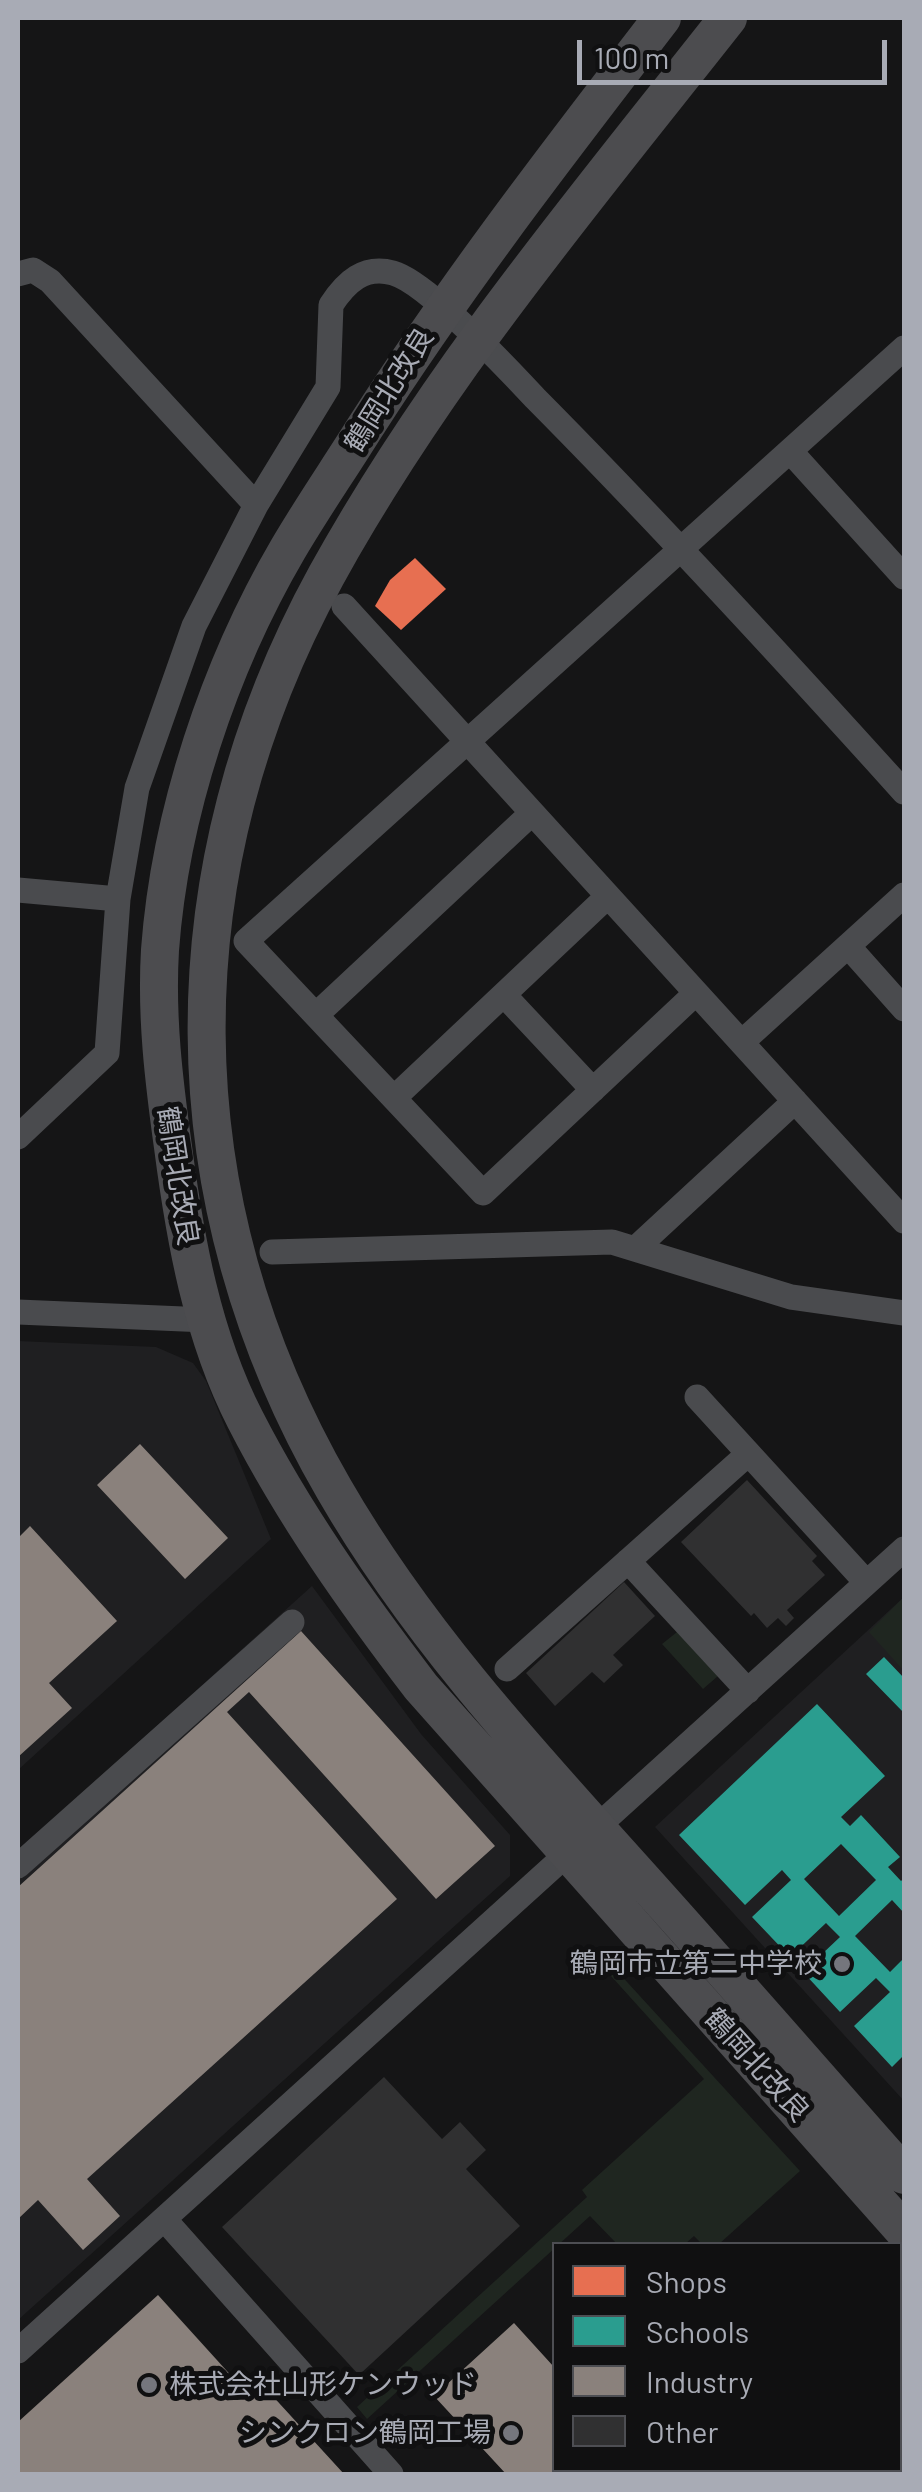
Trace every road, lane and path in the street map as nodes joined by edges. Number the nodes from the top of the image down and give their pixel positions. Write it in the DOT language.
graph roads {
  1 [pos="662,18"];
  2 [pos="728,18"];
  3 [pos="18,274"];
  4 [pos="441,308"];
  5 [pos="479,340"];
  6 [pos="903,353"];
  7 [pos="790,451"];
  8 [pos="256,506"];
  9 [pos="683,548"];
  10 [pos="904,577"];
  11 [pos="344,606"];
  12 [pos="468,743"];
  13 [pos="904,792"];
  14 [pos="532,813"];
  15 [pos="18,890"];
  16 [pos="904,895"];
  17 [pos="608,896"];
  18 [pos="118,898"];
  19 [pos="848,946"];
  20 [pos="696,993"];
  21 [pos="504,995"];
  22 [pos="904,1009"];
  23 [pos="316,1015"];
  24 [pos="742,1042"];
  25 [pos="593,1090"];
  26 [pos="394,1098"];
  27 [pos="795,1101"];
  28 [pos="18,1137"];
  29 [pos="904,1221"];
  30 [pos="635,1250"];
  31 [pos="272,1252"];
  32 [pos="18,1312"];
  33 [pos="904,1313"];
  34 [pos="208,1320"];
  35 [pos="697,1397"];
  36 [pos="748,1454"];
  37 [pos="904,1549"];
  38 [pos="628,1560"];
  39 [pos="866,1582"];
  40 [pos="292,1622"];
  41 [pos="507,1668"];
  42 [pos="748,1691"];
  43 [pos="583,1841"];
  44 [pos="18,1866"];
  45 [pos="904,2175"];
  46 [pos="165,2220"];
  47 [pos="904,2231"];
  48 [pos="18,2352"];
  49 [pos="391,2474"];
  1 -- 4 [label="highway, 鶴岡北改良"];
  2 -- 5 [label="highway, 鶴岡北改良"];
  3 -- 8 [label="street"];
  4 -- 5 [label="street"];
  4 -- 8 [label="street"];
  4 -- 34 [label="highway, 鶴岡北改良"];
  5 -- 9 [label="street"];
  5 -- 43 [label="highway, 鶴岡北改良"];
  6 -- 7 [label="street"];
  7 -- 9 [label="street"];
  7 -- 10 [label="street"];
  8 -- 18 [label="street"];
  9 -- 12 [label="street"];
  9 -- 13 [label="street"];
  11 -- 12 [label="street"];
  12 -- 14 [label="street"];
  12 -- 23 [label="street"];
  14 -- 17 [label="street"];
  14 -- 23 [label="street"];
  15 -- 18 [label="street"];
  16 -- 19 [label="street"];
  17 -- 20 [label="street"];
  17 -- 21 [label="street"];
  18 -- 28 [label="street"];
  19 -- 22 [label="street"];
  19 -- 24 [label="street"];
  20 -- 24 [label="street"];
  20 -- 25 [label="street"];
  21 -- 25 [label="street"];
  21 -- 26 [label="street"];
  23 -- 26 [label="street"];
  24 -- 27 [label="street"];
  25 -- 26 [label="street"];
  27 -- 29 [label="street"];
  27 -- 30 [label="street"];
  30 -- 31 [label="street"];
  30 -- 33 [label="street"];
  32 -- 34 [label="street"];
  34 -- 43 [label="highway, 鶴岡北改良"];
  35 -- 36 [label="street"];
  36 -- 38 [label="street"];
  36 -- 39 [label="street"];
  37 -- 39 [label="street"];
  38 -- 41 [label="street"];
  38 -- 42 [label="street"];
  39 -- 42 [label="street"];
  40 -- 44 [label="street"];
  42 -- 43 [label="street"];
  43 -- 45 [label="highway, 鶴岡北改良"];
  43 -- 46 [label="street"];
  43 -- 47 [label="highway, 鶴岡北改良"];
  46 -- 48 [label="street"];
  46 -- 49 [label="street"];
}
